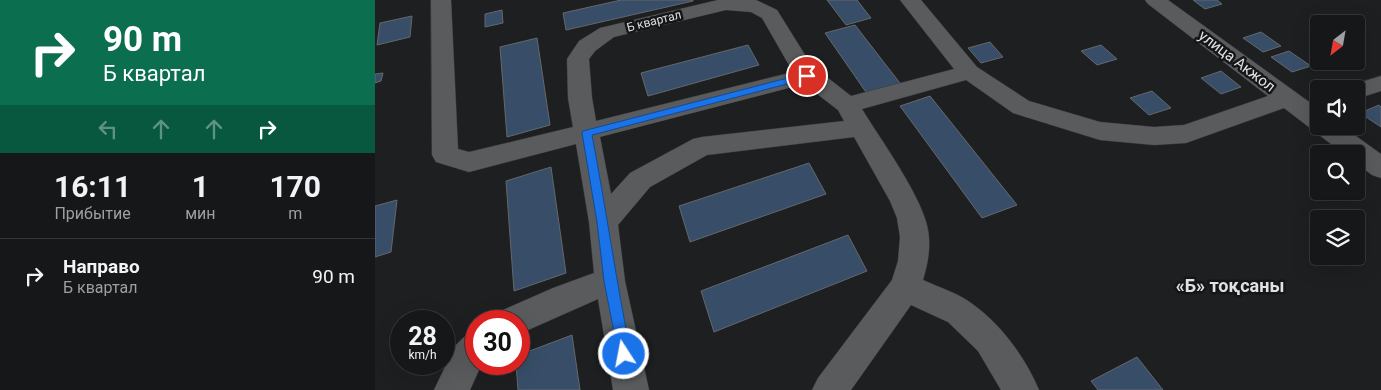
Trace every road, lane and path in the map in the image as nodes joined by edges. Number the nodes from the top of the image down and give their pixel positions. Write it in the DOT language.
graph roads {
  1 [pos="441,0"];
  2 [pos="911,0"];
  3 [pos="1155,0"];
  4 [pos="969,72"];
  5 [pos="807,76"];
  6 [pos="1381,83"];
  7 [pos="1365,88"];
  8 [pos="1307,108"];
  9 [pos="853,116"];
  10 [pos="587,133"];
  11 [pos="1337,135"];
  12 [pos="1381,168"];
  13 [pos="603,222"];
  14 [pos="610,281"];
  15 [pos="905,287"];
  16 [pos="530,314"];
  17 [pos="465,362"];
  18 [pos="452,390"];
  19 [pos="631,390"];
  20 [pos="830,390"];
  21 [pos="1021,390"];
  1 -- 10 [label="street"];
  2 -- 4 [label="street"];
  3 -- 8 [label="street, улица Акжол"];
  4 -- 8 [label="street"];
  4 -- 9 [label="street"];
  5 -- 9 [label="street, Б квартал"];
  5 -- 10 [label="street"];
  5 -- 10 [label="street, Б квартал"];
  6 -- 7 [label="street"];
  9 -- 13 [label="street"];
  9 -- 15 [label="street, Б квартал"];
  10 -- 13 [label="street, Б квартал"];
  11 -- 12 [label="street"];
  13 -- 14 [label="street, Б квартал"];
  14 -- 16 [label="street"];
  14 -- 19 [label="street, Б квартал"];
  15 -- 20 [label="street, Б квартал"];
  15 -- 21 [label="street"];
  17 -- 18 [label="street"];
}
